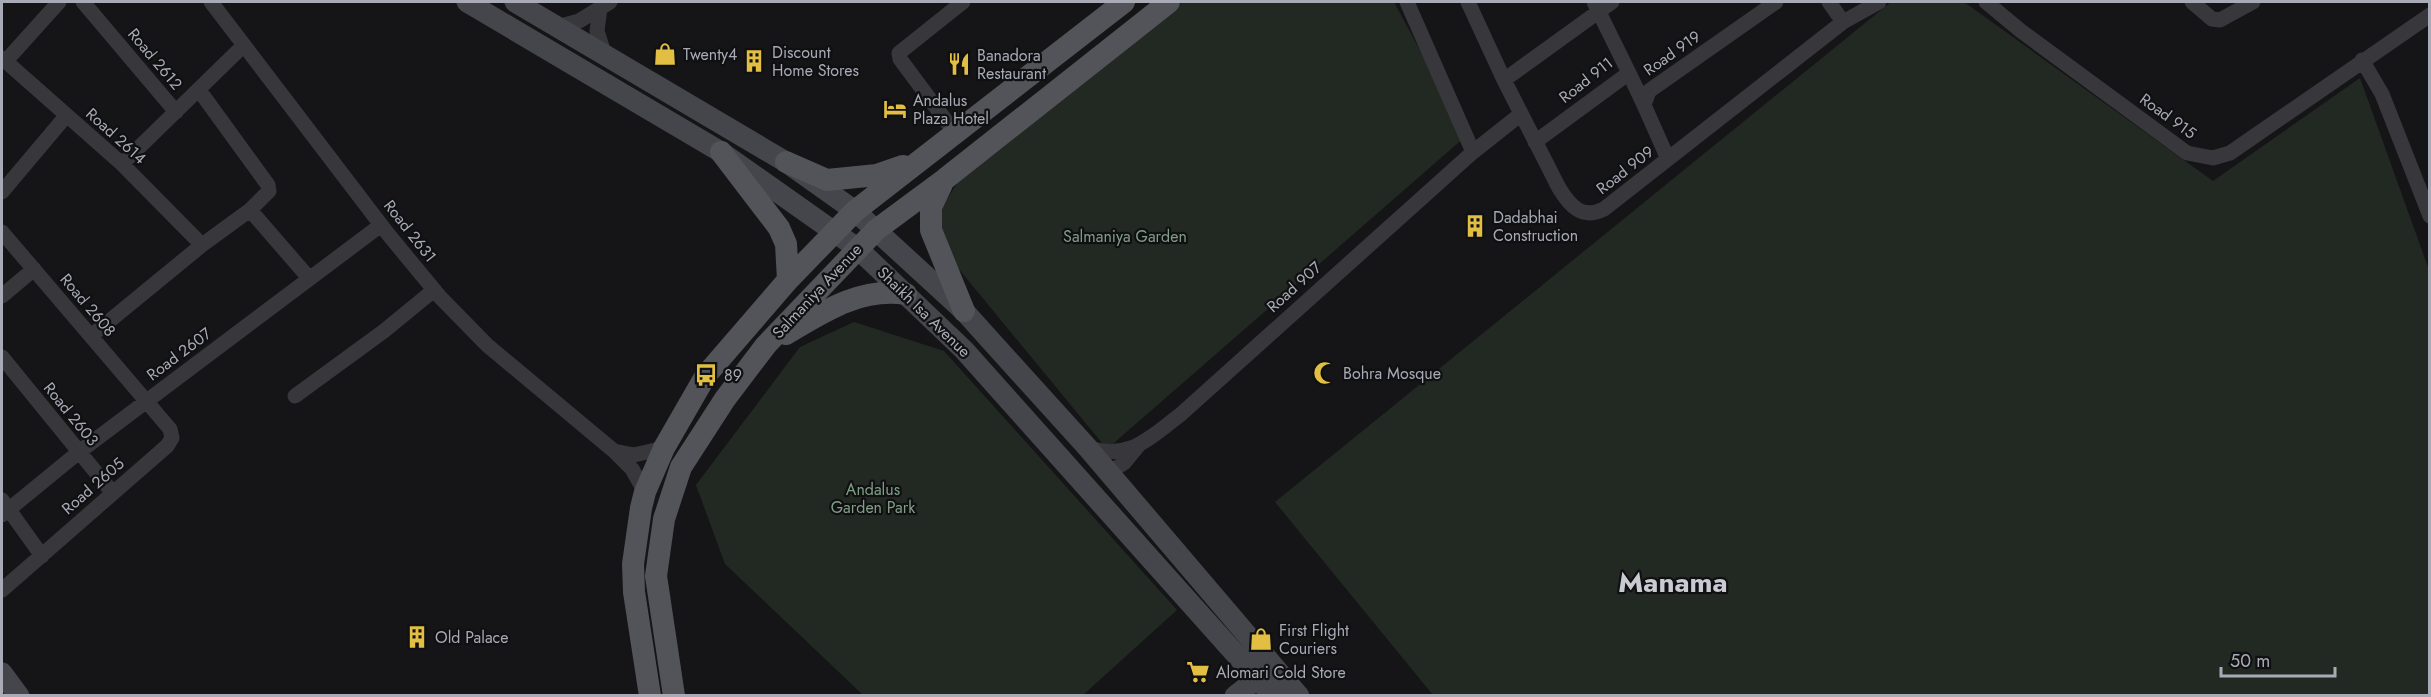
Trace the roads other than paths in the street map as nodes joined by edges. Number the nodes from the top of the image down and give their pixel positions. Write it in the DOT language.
graph roads {
  1 [pos="59,2"];
  2 [pos="83,2"];
  3 [pos="211,2"];
  4 [pos="467,2"];
  5 [pos="515,2"];
  6 [pos="963,2"];
  7 [pos="1124,2"];
  8 [pos="1168,2"];
  9 [pos="1407,2"];
  10 [pos="1612,2"];
  11 [pos="1776,2"];
  12 [pos="1829,2"];
  13 [pos="1880,2"];
  14 [pos="1986,2"];
  15 [pos="2192,2"];
  16 [pos="2253,2"];
  17 [pos="1474,4"];
  18 [pos="605,5"];
  19 [pos="1597,6"];
  20 [pos="2430,15"];
  21 [pos="1843,22"];
  22 [pos="557,27"];
  23 [pos="244,45"];
  24 [pos="605,56"];
  25 [pos="3,60"];
  26 [pos="2362,60"];
  27 [pos="1629,73"];
  28 [pos="1503,80"];
  29 [pos="199,90"];
  30 [pos="1644,105"];
  31 [pos="176,112"];
  32 [pos="1521,114"];
  33 [pos="66,116"];
  34 [pos="955,134"];
  35 [pos="1534,142"];
  36 [pos="721,152"];
  37 [pos="1473,152"];
  38 [pos="922,159"];
  39 [pos="1668,159"];
  40 [pos="786,162"];
  41 [pos="122,164"];
  42 [pos="945,179"];
  43 [pos="2,192"];
  44 [pos="250,210"];
  45 [pos="855,211"];
  46 [pos="2430,216"];
  47 [pos="381,225"];
  48 [pos="876,230"];
  49 [pos="836,231"];
  50 [pos="2,232"];
  51 [pos="202,245"];
  52 [pos="857,248"];
  53 [pos="34,269"];
  54 [pos="309,278"];
  55 [pos="788,280"];
  56 [pos="434,290"];
  57 [pos="906,294"];
  58 [pos="2,296"];
  59 [pos="963,311"];
  60 [pos="91,336"];
  61 [pos="766,345"];
  62 [pos="2,357"];
  63 [pos="295,396"];
  64 [pos="146,401"];
  65 [pos="1011,404"];
  66 [pos="1087,447"];
  67 [pos="1138,447"];
  68 [pos="664,448"];
  69 [pos="614,451"];
  70 [pos="79,452"];
  71 [pos="1108,473"];
  72 [pos="112,492"];
  73 [pos="645,492"];
  74 [pos="4,508"];
  75 [pos="42,556"];
  76 [pos="2,590"];
  77 [pos="2,673"];
  78 [pos="1273,684"];
  79 [pos="20,696"];
  80 [pos="650,696"];
  81 [pos="674,696"];
  82 [pos="1235,696"];
  1 -- 25 [label="street"];
  2 -- 31 [label="street, Road 2612"];
  3 -- 23 [label="street, Road 2631"];
  4 -- 36 [label="street, Shaikh Isa Avenue"];
  5 -- 22 [label="street, Shaikh Isa Avenue"];
  6 -- 34 [label="street"];
  7 -- 34 [label="main road, Salmaniya Avenue"];
  8 -- 42 [label="main road, Salmaniya Avenue"];
  9 -- 37 [label="street"];
  10 -- 19 [label="street"];
  11 -- 30 [label="street, Road 919"];
  12 -- 21 [label="street"];
  13 -- 21 [label="street, Road 909"];
  14 -- 26 [label="street, Road 915"];
  15 -- 16 [label="street"];
  17 -- 28 [label="street, Road 909"];
  18 -- 22 [label="street"];
  18 -- 24 [label="street"];
  19 -- 27 [label="street, Road 911"];
  19 -- 28 [label="street"];
  20 -- 26 [label="street, Road 915"];
  21 -- 39 [label="street, Road 909"];
  22 -- 24 [label="street, Shaikh Isa Avenue"];
  23 -- 29 [label="street, Road 2612"];
  23 -- 47 [label="street, Road 2631"];
  24 -- 40 [label="street, Shaikh Isa Avenue"];
  25 -- 33 [label="street, Road 2614"];
  26 -- 46 [label="street"];
  27 -- 30 [label="street"];
  27 -- 35 [label="street, Road 911"];
  28 -- 32 [label="street, Road 909"];
  29 -- 31 [label="street, Road 2612"];
  29 -- 44 [label="street"];
  30 -- 39 [label="street"];
  31 -- 41 [label="street, Road 2612"];
  32 -- 35 [label="street, Road 909"];
  32 -- 37 [label="street, Road 907"];
  33 -- 41 [label="street, Road 2614"];
  33 -- 43 [label="street"];
  34 -- 38 [label="main road, Salmaniya Avenue"];
  35 -- 39 [label="street, Road 909"];
  36 -- 49 [label="street, Shaikh Isa Avenue"];
  36 -- 55 [label="main road"];
  37 -- 67 [label="street, Road 907"];
  38 -- 40 [label="main road"];
  38 -- 45 [label="main road, Salmaniya Avenue"];
  40 -- 45 [label="street, Shaikh Isa Avenue"];
  41 -- 51 [label="street, Road 2614"];
  42 -- 48 [label="main road, Salmaniya Avenue"];
  42 -- 59 [label="main road"];
  44 -- 51 [label="street"];
  44 -- 54 [label="street"];
  45 -- 48 [label="street, Shaikh Isa Avenue"];
  45 -- 49 [label="main road, Salmaniya Avenue"];
  47 -- 54 [label="street, Road 2607"];
  47 -- 56 [label="street, Road 2631"];
  48 -- 52 [label="main road, Salmaniya Avenue"];
  48 -- 59 [label="street, Shaikh Isa Avenue"];
  49 -- 52 [label="street, Shaikh Isa Avenue"];
  49 -- 55 [label="main road, Salmaniya Avenue"];
  50 -- 53 [label="street, Road 2608"];
  51 -- 60 [label="street"];
  52 -- 57 [label="street, Shaikh Isa Avenue"];
  52 -- 61 [label="main road, Salmaniya Avenue"];
  53 -- 58 [label="street"];
  53 -- 60 [label="street, Road 2608"];
  54 -- 64 [label="street, Road 2607"];
  55 -- 68 [label="main road, Salmaniya Avenue"];
  56 -- 63 [label="street"];
  56 -- 69 [label="street, Road 2631"];
  57 -- 61 [label="main road"];
  57 -- 65 [label="street, Shaikh Isa Avenue"];
  59 -- 66 [label="street, Shaikh Isa Avenue"];
  60 -- 64 [label="street, Road 2608"];
  61 -- 81 [label="main road, Salmaniya Avenue"];
  62 -- 70 [label="street, Road 2603"];
  64 -- 70 [label="street, Road 2607"];
  64 -- 72 [label="street, Road 2605"];
  65 -- 71 [label="street"];
  65 -- 78 [label="street, Shaikh Isa Avenue"];
  66 -- 67 [label="street, Road 907"];
  66 -- 71 [label="street, Shaikh Isa Avenue"];
  67 -- 71 [label="street, Road 907"];
  68 -- 69 [label="street"];
  68 -- 73 [label="main road, Salmaniya Avenue"];
  69 -- 73 [label="street, Road 2631"];
  70 -- 72 [label="street, Road 2603"];
  70 -- 74 [label="street, Road 2607"];
  71 -- 78 [label="street, Shaikh Isa Avenue"];
  72 -- 75 [label="street, Road 2605"];
  73 -- 80 [label="main road, Salmaniya Avenue"];
  74 -- 75 [label="street"];
  75 -- 76 [label="street, Road 2605"];
  77 -- 79 [label="street"];
  78 -- 82 [label="street"];
}
